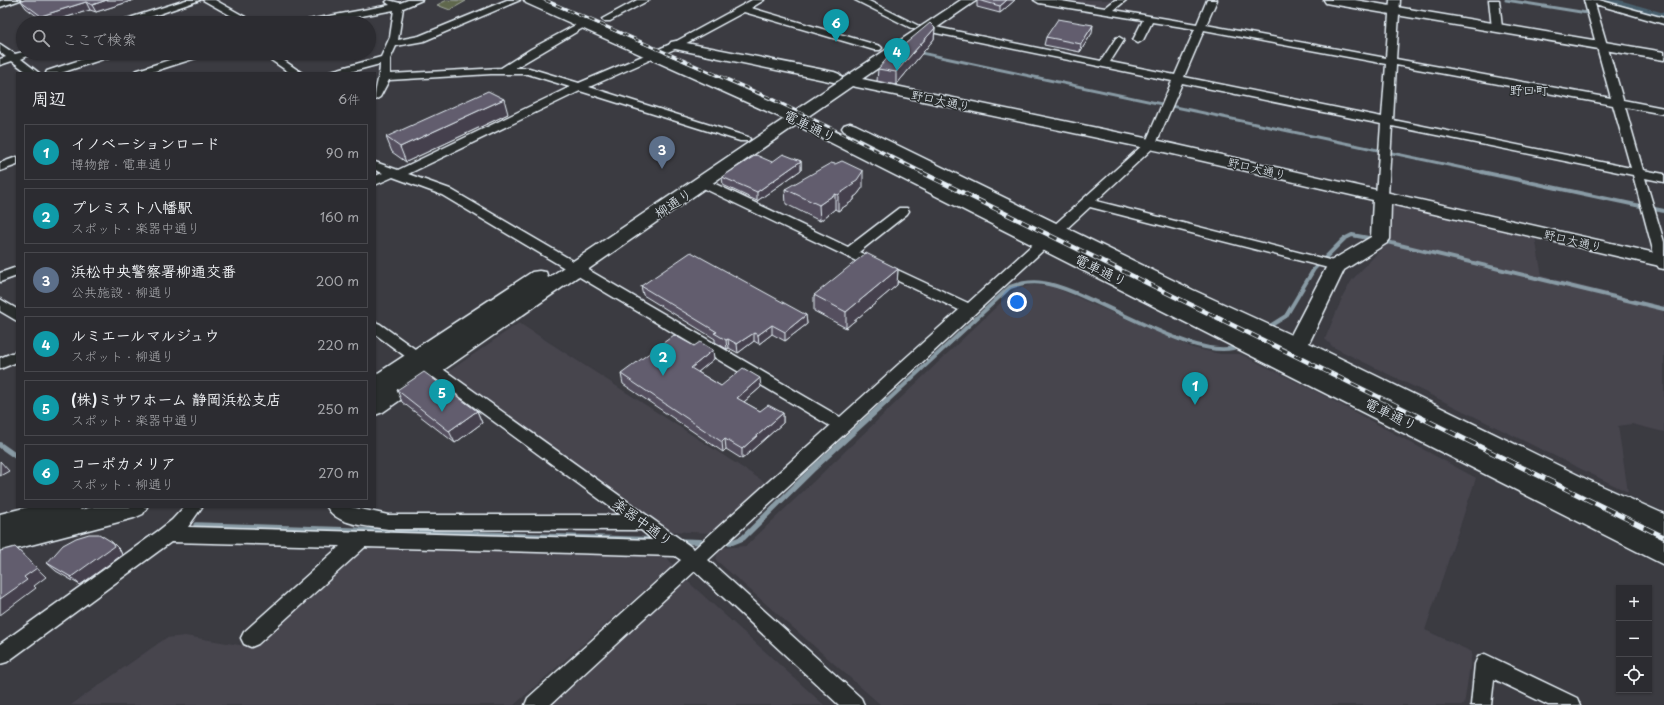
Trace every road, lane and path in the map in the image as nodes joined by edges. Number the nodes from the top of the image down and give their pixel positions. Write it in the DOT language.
graph roads {
  1 [pos="15,0"];
  2 [pos="195,0"];
  3 [pos="208,0"];
  4 [pos="387,0"];
  5 [pos="417,0"];
  6 [pos="515,0"];
  7 [pos="531,0"];
  8 [pos="562,0"];
  9 [pos="644,0"];
  10 [pos="759,0"];
  11 [pos="860,0"];
  12 [pos="952,0"];
  13 [pos="970,0"];
  14 [pos="1039,0"];
  15 [pos="1121,0"];
  16 [pos="1212,0"];
  17 [pos="1331,0"];
  18 [pos="1494,0"];
  19 [pos="1589,0"];
  20 [pos="0,4"];
  21 [pos="1395,5"];
  22 [pos="399,6"];
  23 [pos="744,9"];
  24 [pos="1106,12"];
  25 [pos="145,16"];
  26 [pos="238,16"];
  27 [pos="345,16"];
  28 [pos="1149,18"];
  29 [pos="607,19"];
  30 [pos="1664,21"];
  31 [pos="585,23"];
  32 [pos="920,27"];
  33 [pos="1201,27"];
  34 [pos="1497,28"];
  35 [pos="1119,40"];
  36 [pos="1138,40"];
  37 [pos="392,44"];
  38 [pos="1601,45"];
  39 [pos="0,47"];
  40 [pos="666,48"];
  41 [pos="877,48"];
  42 [pos="1664,56"];
  43 [pos="14,58"];
  44 [pos="385,59"];
  45 [pos="17,60"];
  46 [pos="90,60"];
  47 [pos="183,60"];
  48 [pos="277,60"];
  49 [pos="1390,61"];
  50 [pos="0,62"];
  51 [pos="1104,64"];
  52 [pos="155,71"];
  53 [pos="503,71"];
  54 [pos="33,72"];
  55 [pos="55,72"];
  56 [pos="295,72"];
  57 [pos="339,72"];
  58 [pos="385,78"];
  59 [pos="842,79"];
  60 [pos="1178,79"];
  61 [pos="579,87"];
  62 [pos="376,94"];
  63 [pos="1619,103"];
  64 [pos="797,110"];
  65 [pos="1664,111"];
  66 [pos="1388,122"];
  67 [pos="744,139"];
  68 [pos="1151,144"];
  69 [pos="16,161"];
  70 [pos="376,166"];
  71 [pos="0,167"];
  72 [pos="1637,173"];
  73 [pos="394,174"];
  74 [pos="1664,178"];
  75 [pos="376,181"];
  76 [pos="703,183"];
  77 [pos="1382,196"];
  78 [pos="1086,202"];
  79 [pos="903,211"];
  80 [pos="1050,236"];
  81 [pos="850,252"];
  82 [pos="1664,262"];
  83 [pos="569,265"];
  84 [pos="1336,266"];
  85 [pos="16,271"];
  86 [pos="0,278"];
  87 [pos="0,304"];
  88 [pos="969,309"];
  89 [pos="16,315"];
  90 [pos="376,328"];
  91 [pos="1291,354"];
  92 [pos="16,356"];
  93 [pos="417,358"];
  94 [pos="0,364"];
  95 [pos="432,369"];
  96 [pos="376,385"];
  97 [pos="376,405"];
  98 [pos="843,426"];
  99 [pos="65,508"];
  100 [pos="130,508"];
  101 [pos="193,508"];
  102 [pos="338,508"];
  103 [pos="645,523"];
  104 [pos="0,525"];
  105 [pos="1664,526"];
  106 [pos="166,534"];
  107 [pos="360,540"];
  108 [pos="0,542"];
  109 [pos="680,548"];
  110 [pos="1664,553"];
  111 [pos="695,560"];
  112 [pos="251,638"];
  113 [pos="0,655"];
  114 [pos="535,705"];
  115 [pos="854,705"];
  116 [pos="1480,705"];
  117 [pos="1570,705"];
  1 -- 20 [label="street"];
  2 -- 25 [label="street"];
  3 -- 26 [label="street"];
  4 -- 22 [label="street"];
  5 -- 22 [label="street"];
  6 -- 37 [label="street"];
  7 -- 31 [label="street, 電車通り"];
  8 -- 29 [label="street, 電車通り"];
  9 -- 29 [label="street"];
  10 -- 23 [label="street"];
  11 -- 32 [label="street"];
  12 -- 32 [label="street, 柳通り"];
  13 -- 32 [label="street, 柳通り"];
  14 -- 24 [label="street"];
  15 -- 24 [label="street"];
  16 -- 33 [label="street"];
  17 -- 21 [label="street"];
  18 -- 34 [label="street"];
  19 -- 30 [label="street"];
  19 -- 38 [label="street"];
  21 -- 34 [label="street"];
  21 -- 49 [label="street"];
  22 -- 27 [label="street"];
  22 -- 37 [label="street"];
  23 -- 40 [label="street"];
  23 -- 41 [label="street"];
  24 -- 28 [label="street"];
  28 -- 33 [label="street"];
  28 -- 36 [label="street"];
  29 -- 40 [label="street, 電車通り"];
  31 -- 40 [label="street, 電車通り"];
  31 -- 53 [label="street"];
  32 -- 41 [label="street, 柳通り"];
  32 -- 51 [label="street"];
  32 -- 59 [label="street, 柳通り"];
  33 -- 49 [label="street"];
  33 -- 60 [label="street"];
  34 -- 38 [label="street"];
  35 -- 51 [label="street"];
  37 -- 44 [label="street"];
  38 -- 42 [label="street"];
  38 -- 63 [label="street"];
  39 -- 43 [label="street"];
  40 -- 59 [label="street, 野口大通り"];
  40 -- 61 [label="street"];
  40 -- 64 [label="street, 電車通り"];
  41 -- 59 [label="street, 柳通り"];
  43 -- 50 [label="street"];
  44 -- 57 [label="street"];
  44 -- 58 [label="street"];
  45 -- 54 [label="street"];
  46 -- 55 [label="street"];
  47 -- 52 [label="street"];
  48 -- 56 [label="street"];
  49 -- 63 [label="street"];
  49 -- 66 [label="street"];
  51 -- 60 [label="street"];
  53 -- 58 [label="street"];
  53 -- 61 [label="street"];
  58 -- 62 [label="street"];
  59 -- 64 [label="street, 柳通り"];
  59 -- 68 [label="street, 野口大通り"];
  60 -- 66 [label="street"];
  60 -- 68 [label="street"];
  61 -- 67 [label="street"];
  61 -- 73 [label="street"];
  63 -- 65 [label="street"];
  63 -- 72 [label="street"];
  64 -- 67 [label="street, 柳通り"];
  64 -- 76 [label="street, 柳通り"];
  64 -- 80 [label="street, 電車通り"];
  66 -- 72 [label="street"];
  66 -- 77 [label="street"];
  67 -- 83 [label="street, 柳通り"];
  68 -- 77 [label="street, 野口大通り"];
  68 -- 78 [label="street"];
  69 -- 71 [label="street"];
  70 -- 73 [label="street"];
  72 -- 74 [label="street"];
  72 -- 82 [label="street"];
  73 -- 75 [label="street"];
  73 -- 83 [label="street"];
  76 -- 81 [label="street"];
  76 -- 83 [label="street, 柳通り"];
  77 -- 82 [label="street, 野口大通り"];
  77 -- 84 [label="street"];
  78 -- 80 [label="street"];
  78 -- 84 [label="street"];
  79 -- 81 [label="street"];
  80 -- 88 [label="street"];
  80 -- 91 [label="street, 電車通り"];
  81 -- 88 [label="street"];
  83 -- 93 [label="street, 柳通り"];
  83 -- 95 [label="street, 柳通り"];
  83 -- 98 [label="street"];
  84 -- 91 [label="street"];
  85 -- 86 [label="street"];
  87 -- 89 [label="street"];
  88 -- 98 [label="street"];
  90 -- 93 [label="street, 楽器中通り"];
  91 -- 105 [label="street, 電車通り"];
  91 -- 110 [label="street, 電車通り"];
  92 -- 94 [label="street"];
  93 -- 95 [label="street, 楽器中通り"];
  93 -- 96 [label="street, 柳通り"];
  95 -- 97 [label="street, 柳通り"];
  95 -- 103 [label="street, 楽器中通り"];
  98 -- 111 [label="street"];
  99 -- 104 [label="street"];
  100 -- 108 [label="street"];
  101 -- 106 [label="street"];
  102 -- 103 [label="street"];
  103 -- 109 [label="street, 楽器中通り"];
  106 -- 107 [label="street"];
  106 -- 113 [label="street"];
  107 -- 109 [label="street"];
  107 -- 112 [label="street"];
  109 -- 111 [label="street, 楽器中通り"];
  111 -- 114 [label="street"];
  111 -- 115 [label="street, 楽器中通り"];
  116 -- 117 [label="street"];
}
